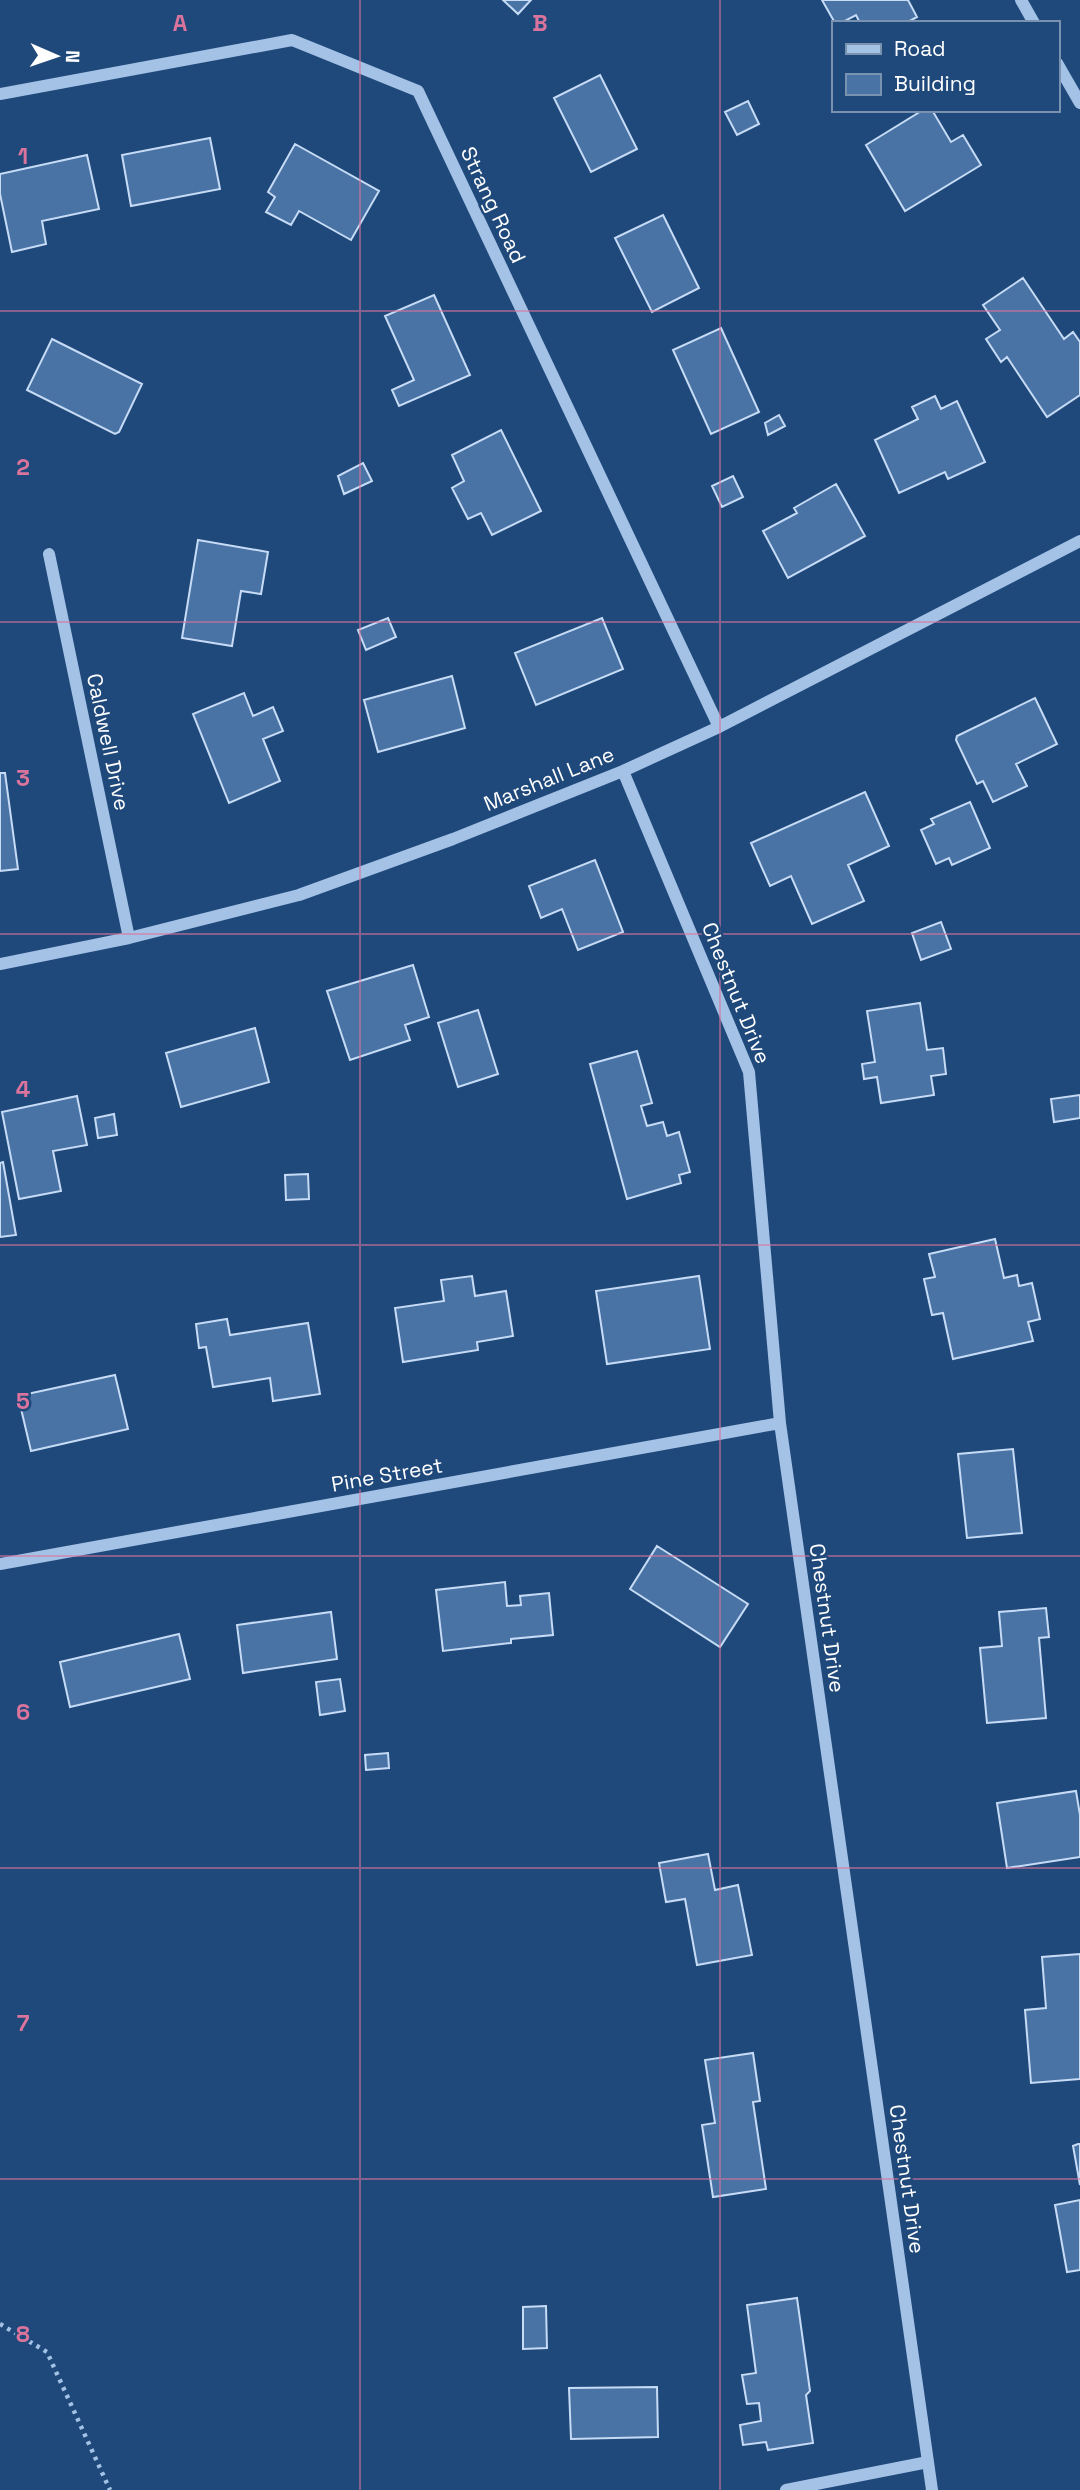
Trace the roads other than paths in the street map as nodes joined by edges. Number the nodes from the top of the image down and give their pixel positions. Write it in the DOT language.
graph roads {
  1 [pos="1021,0"];
  2 [pos="1033,21"];
  3 [pos="1059,66"];
  4 [pos="0,94"];
  5 [pos="1080,103"];
  6 [pos="1080,541"];
  7 [pos="49,554"];
  8 [pos="719,727"];
  9 [pos="622,771"];
  10 [pos="129,938"];
  11 [pos="0,964"];
  12 [pos="780,1423"];
  13 [pos="0,1564"];
  14 [pos="928,2462"];
  15 [pos="786,2490"];
  16 [pos="932,2490"];
  1 -- 2 [label="street"];
  3 -- 5 [label="street"];
  4 -- 8 [label="street, Strang Road"];
  6 -- 8 [label="street, Marshall Lane"];
  7 -- 10 [label="street, Caldwell Drive"];
  8 -- 9 [label="street, Marshall Lane"];
  9 -- 10 [label="street, Marshall Lane"];
  9 -- 12 [label="street, Chestnut Drive"];
  10 -- 11 [label="street, Marshall Lane"];
  12 -- 13 [label="street, Pine Street"];
  12 -- 14 [label="street, Chestnut Drive"];
  14 -- 15 [label="street"];
  14 -- 16 [label="street, Chestnut Drive"];
}
